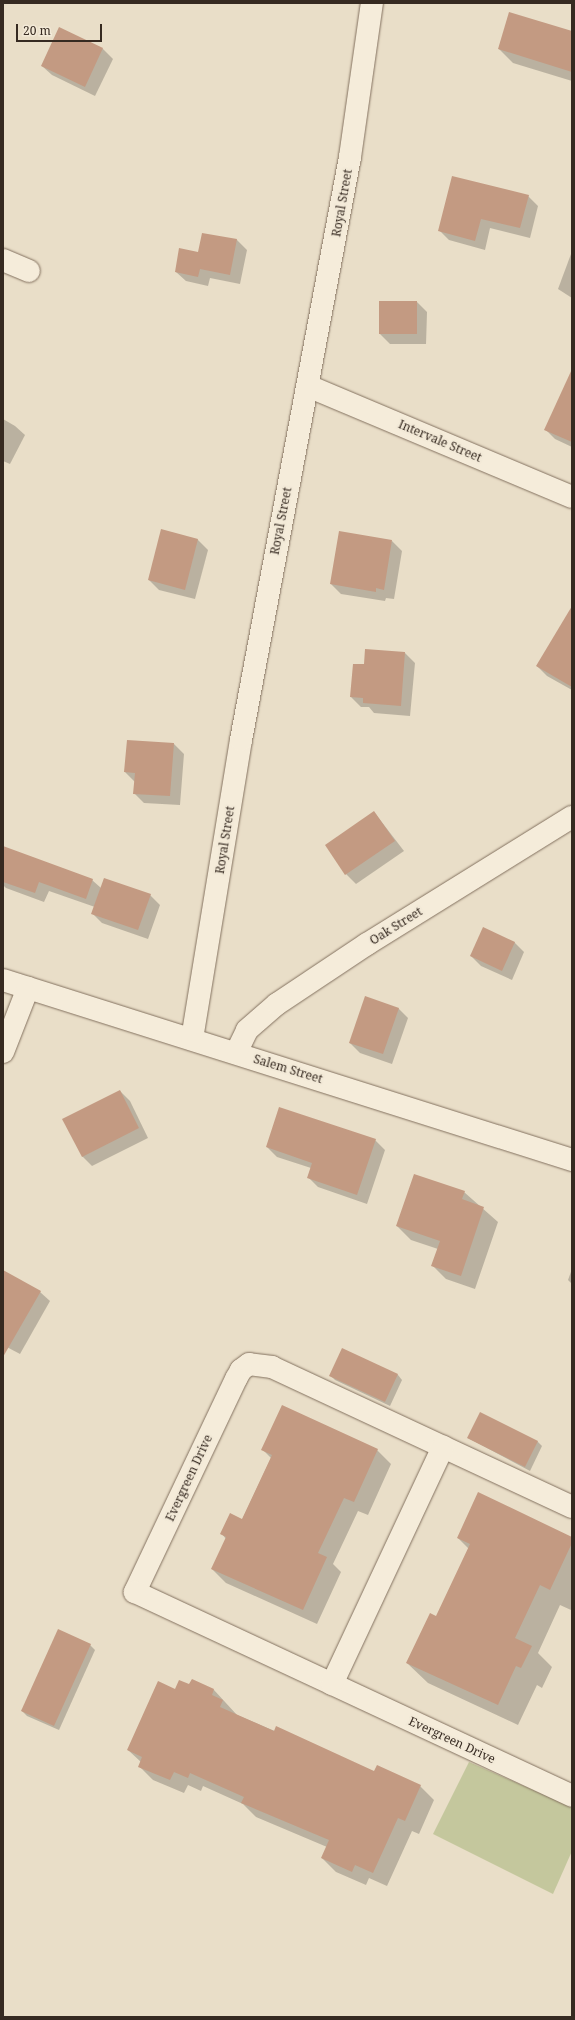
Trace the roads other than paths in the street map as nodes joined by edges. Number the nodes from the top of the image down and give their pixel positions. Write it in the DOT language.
graph roads {
  1 [pos="372,3"];
  2 [pos="3,260"];
  3 [pos="28,271"];
  4 [pos="308,386"];
  5 [pos="572,497"];
  6 [pos="572,817"];
  7 [pos="3,980"];
  8 [pos="28,988"];
  9 [pos="192,1039"];
  10 [pos="3,1052"];
  11 [pos="236,1053"];
  12 [pos="572,1160"];
  13 [pos="443,1447"];
  14 [pos="572,1507"];
  15 [pos="332,1684"];
  16 [pos="572,1796"];
  1 -- 4 [label="street, Royal Street"];
  2 -- 3 [label="street"];
  4 -- 5 [label="street, Intervale Street"];
  4 -- 9 [label="street, Royal Street"];
  6 -- 11 [label="street, Oak Street"];
  7 -- 8 [label="street, Salem Street"];
  8 -- 9 [label="street, Salem Street"];
  8 -- 10 [label="street"];
  9 -- 11 [label="street, Salem Street"];
  11 -- 12 [label="street, Salem Street"];
  13 -- 14 [label="street, Evergreen Drive"];
  13 -- 15 [label="street"];
  13 -- 15 [label="street, Evergreen Drive"];
  15 -- 16 [label="street, Evergreen Drive"];
}
